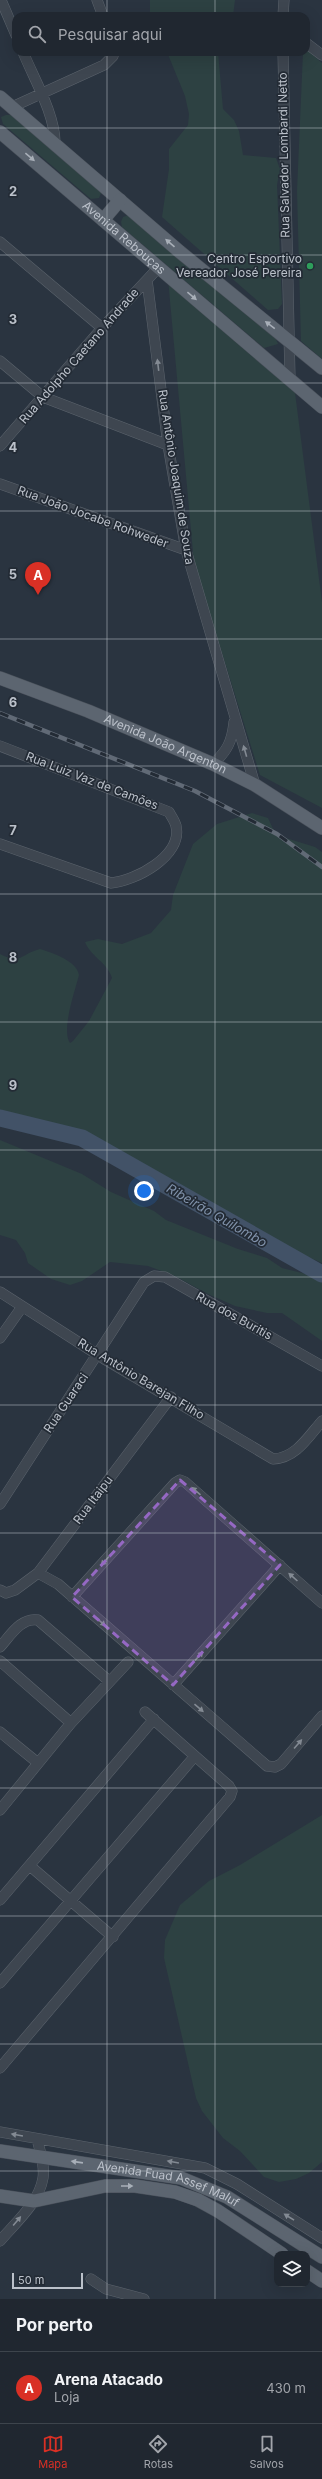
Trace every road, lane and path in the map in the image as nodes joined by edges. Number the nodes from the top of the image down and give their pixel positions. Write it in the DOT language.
graph roads {
  1 [pos="1,0"];
  2 [pos="97,0"];
  3 [pos="284,0"];
  4 [pos="102,12"];
  5 [pos="283,12"];
  6 [pos="12,26"];
  7 [pos="310,46"];
  8 [pos="322,55"];
  9 [pos="25,56"];
  10 [pos="113,56"];
  11 [pos="283,56"];
  12 [pos="40,93"];
  13 [pos="4,101"];
  14 [pos="0,132"];
  15 [pos="56,143"];
  16 [pos="120,200"];
  17 [pos="103,220"];
  18 [pos="0,242"];
  19 [pos="159,267"];
  20 [pos="147,280"];
  21 [pos="102,328"];
  22 [pos="288,339"];
  23 [pos="0,361"];
  24 [pos="322,368"];
  25 [pos="290,378"];
  26 [pos="43,397"];
  27 [pos="322,406"];
  28 [pos="168,445"];
  29 [pos="0,446"];
  30 [pos="0,484"];
  31 [pos="186,550"];
  32 [pos="0,678"];
  33 [pos="235,716"];
  34 [pos="0,746"];
  35 [pos="213,764"];
  36 [pos="255,785"];
  37 [pos="322,828"];
  38 [pos="0,844"];
  39 [pos="144,1282"];
  40 [pos="0,1292"];
  41 [pos="22,1307"];
  42 [pos="0,1338"];
  43 [pos="98,1355"];
  44 [pos="322,1366"];
  45 [pos="171,1397"];
  46 [pos="322,1421"];
  47 [pos="0,1504"];
  48 [pos="280,1565"];
  49 [pos="38,1573"];
  50 [pos="3,1591"];
  51 [pos="72,1597"];
  52 [pos="322,1603"];
  53 [pos="0,1647"];
  54 [pos="0,1661"];
  55 [pos="128,1662"];
  56 [pos="108,1681"];
  57 [pos="173,1685"];
  58 [pos="145,1712"];
  59 [pos="322,1716"];
  60 [pos="154,1719"];
  61 [pos="71,1723"];
  62 [pos="0,1732"];
  63 [pos="195,1756"];
  64 [pos="38,1763"];
  65 [pos="1,1806"];
  66 [pos="30,1866"];
  67 [pos="0,1900"];
  68 [pos="72,1901"];
  69 [pos="113,1937"];
  70 [pos="0,1983"];
  71 [pos="0,2068"];
  72 [pos="0,2132"];
  73 [pos="37,2139"];
  74 [pos="0,2151"];
  75 [pos="42,2158"];
  76 [pos="0,2196"];
  77 [pos="34,2201"];
  78 [pos="322,2238"];
  79 [pos="0,2241"];
  80 [pos="278,2251"];
  81 [pos="321,2256"];
  82 [pos="310,2273"];
  83 [pos="91,2278"];
  84 [pos="322,2281"];
  85 [pos="144,2299"];
  1 -- 6 [label="street"];
  2 -- 4 [label="street"];
  3 -- 5 [label="street"];
  7 -- 8 [label="street"];
  9 -- 12 [label="street"];
  10 -- 12 [label="street"];
  11 -- 22 [label="street, Rua Salvador Lombardi Netto"];
  12 -- 13 [label="street"];
  12 -- 15 [label="street"];
  13 -- 15 [label="main road"];
  14 -- 17 [label="main road, Avenida Rebouças, one-way"];
  15 -- 16 [label="main road"];
  16 -- 17 [label="main road"];
  22 -- 16 [label="main road, one-way"];
  17 -- 19 [label="main road, Avenida Rebouças"];
  18 -- 21 [label="street"];
  19 -- 20 [label="street, Rua Adolpho Caetano Andrade"];
  19 -- 25 [label="main road, Avenida Rebouças, one-way"];
  20 -- 21 [label="street, Rua Adolpho Caetano Andrade"];
  28 -- 20 [label="street, Rua Antônio Joaquim de Souza, one-way"];
  21 -- 26 [label="street, Rua Adolpho Caetano Andrade"];
  22 -- 24 [label="main road"];
  22 -- 25 [label="street, Rua Salvador Lombardi Netto"];
  23 -- 26 [label="street"];
  25 -- 27 [label="main road, Avenida Rebouças"];
  26 -- 28 [label="street"];
  26 -- 29 [label="street, Rua Adolpho Caetano Andrade"];
  28 -- 31 [label="street, Rua Antônio Joaquim de Souza"];
  30 -- 31 [label="street, Rua João Jocabe Rohweder"];
  31 -- 33 [label="street, Rua Antônio Joaquim de Souza"];
  32 -- 35 [label="main road, Avenida João Argenton"];
  33 -- 35 [label="street, Rua Antônio Joaquim de Souza"];
  36 -- 33 [label="street, Rua Antônio Joaquim de Souza, one-way"];
  34 -- 38 [label="street, Rua Luiz Vaz de Camões"];
  35 -- 36 [label="main road, Avenida João Argenton"];
  36 -- 37 [label="main road, Avenida João Argenton"];
  39 -- 43 [label="street, Rua Guaraci"];
  39 -- 44 [label="street, Rua dos Buritis"];
  40 -- 41 [label="street, Rua Antônio Barejan Filho"];
  41 -- 42 [label="street"];
  41 -- 43 [label="street, Rua Antônio Barejan Filho"];
  43 -- 45 [label="street, Rua Antônio Barejan Filho"];
  43 -- 47 [label="street, Rua Guaraci"];
  45 -- 46 [label="street, Rua Antônio Barejan Filho"];
  45 -- 49 [label="street, Rua Itaipu"];
  48 -- 51 [label="street, one-way"];
  52 -- 48 [label="street, one-way"];
  57 -- 48 [label="street, one-way"];
  49 -- 50 [label="street, Rua Itaipu"];
  49 -- 51 [label="street"];
  51 -- 57 [label="street, one-way"];
  53 -- 56 [label="street"];
  54 -- 61 [label="street"];
  55 -- 56 [label="street"];
  56 -- 61 [label="street"];
  57 -- 59 [label="street, one-way"];
  58 -- 60 [label="street"];
  60 -- 63 [label="street"];
  60 -- 66 [label="street"];
  61 -- 64 [label="street"];
  62 -- 64 [label="street"];
  63 -- 68 [label="street"];
  63 -- 69 [label="street"];
  64 -- 65 [label="street"];
  66 -- 67 [label="street"];
  66 -- 68 [label="street"];
  68 -- 69 [label="street"];
  68 -- 70 [label="street"];
  69 -- 71 [label="street"];
  73 -- 72 [label="street, one-way"];
  73 -- 75 [label="street"];
  78 -- 73 [label="street, one-way"];
  74 -- 75 [label="main road, Avenida Fuad Assef Maluf"];
  75 -- 77 [label="street"];
  81 -- 75 [label="main road, Avenida Fuad Assef Maluf, one-way"];
  76 -- 77 [label="main road, Avenida Fuad Assef Maluf"];
  79 -- 77 [label="street, one-way"];
  77 -- 80 [label="main road, Avenida Fuad Assef Maluf, one-way"];
  82 -- 84 [label="main road"];
  83 -- 85 [label="street"];
}
